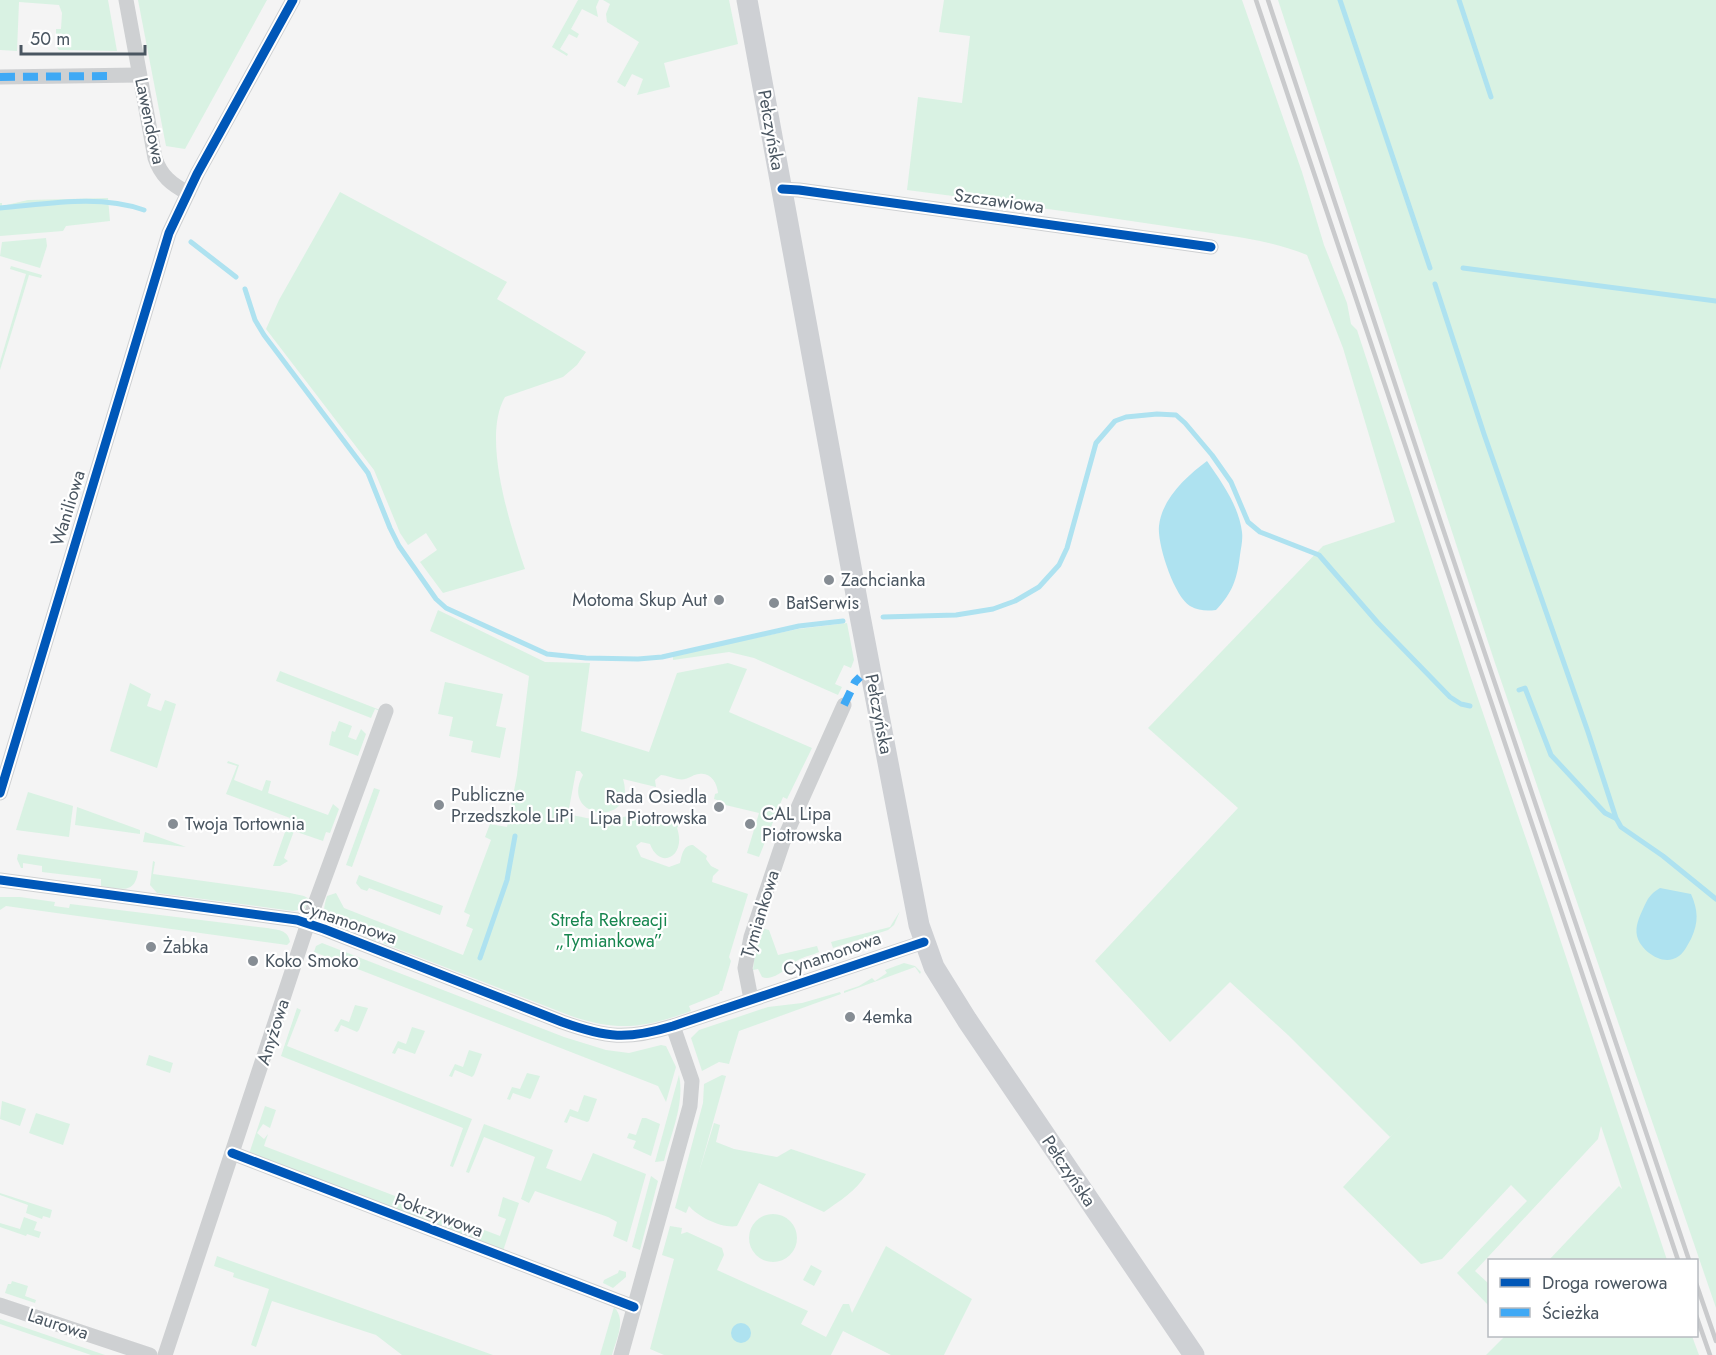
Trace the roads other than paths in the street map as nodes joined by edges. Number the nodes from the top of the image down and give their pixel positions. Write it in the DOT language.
graph roads {
  1 [pos="126,0"];
  2 [pos="293,0"];
  3 [pos="747,0"];
  4 [pos="140,75"];
  5 [pos="0,77"];
  6 [pos="782,189"];
  7 [pos="188,193"];
  8 [pos="1211,247"];
  9 [pos="844,705"];
  10 [pos="386,711"];
  11 [pos="0,794"];
  12 [pos="0,880"];
  13 [pos="308,923"];
  14 [pos="924,942"];
  15 [pos="751,999"];
  16 [pos="673,1026"];
  17 [pos="232,1154"];
  18 [pos="0,1305"];
  19 [pos="634,1307"];
  20 [pos="150,1355"];
  21 [pos="165,1355"];
  22 [pos="621,1355"];
  23 [pos="1194,1355"];
  1 -- 4 [label="street, Lawendowa"];
  2 -- 7 [label="street, Waniliowa"];
  3 -- 6 [label="main road, Pełczyńska"];
  4 -- 5 [label="street"];
  4 -- 7 [label="street, Lawendowa"];
  6 -- 8 [label="street, Szczawiowa"];
  6 -- 14 [label="main road, Pełczyńska"];
  7 -- 11 [label="street, Waniliowa"];
  9 -- 15 [label="street, Tymiankowa"];
  10 -- 13 [label="street, Anyżowa"];
  12 -- 13 [label="street, Cynamonowa"];
  13 -- 16 [label="street, Cynamonowa"];
  13 -- 17 [label="street, Anyżowa"];
  14 -- 15 [label="street, Cynamonowa"];
  14 -- 23 [label="main road, Pełczyńska"];
  15 -- 16 [label="street"];
  16 -- 19 [label="street"];
  17 -- 19 [label="street, Pokrzywowa"];
  17 -- 21 [label="street, Anyżowa"];
  18 -- 20 [label="street, Laurowa"];
  19 -- 22 [label="street"];
}
